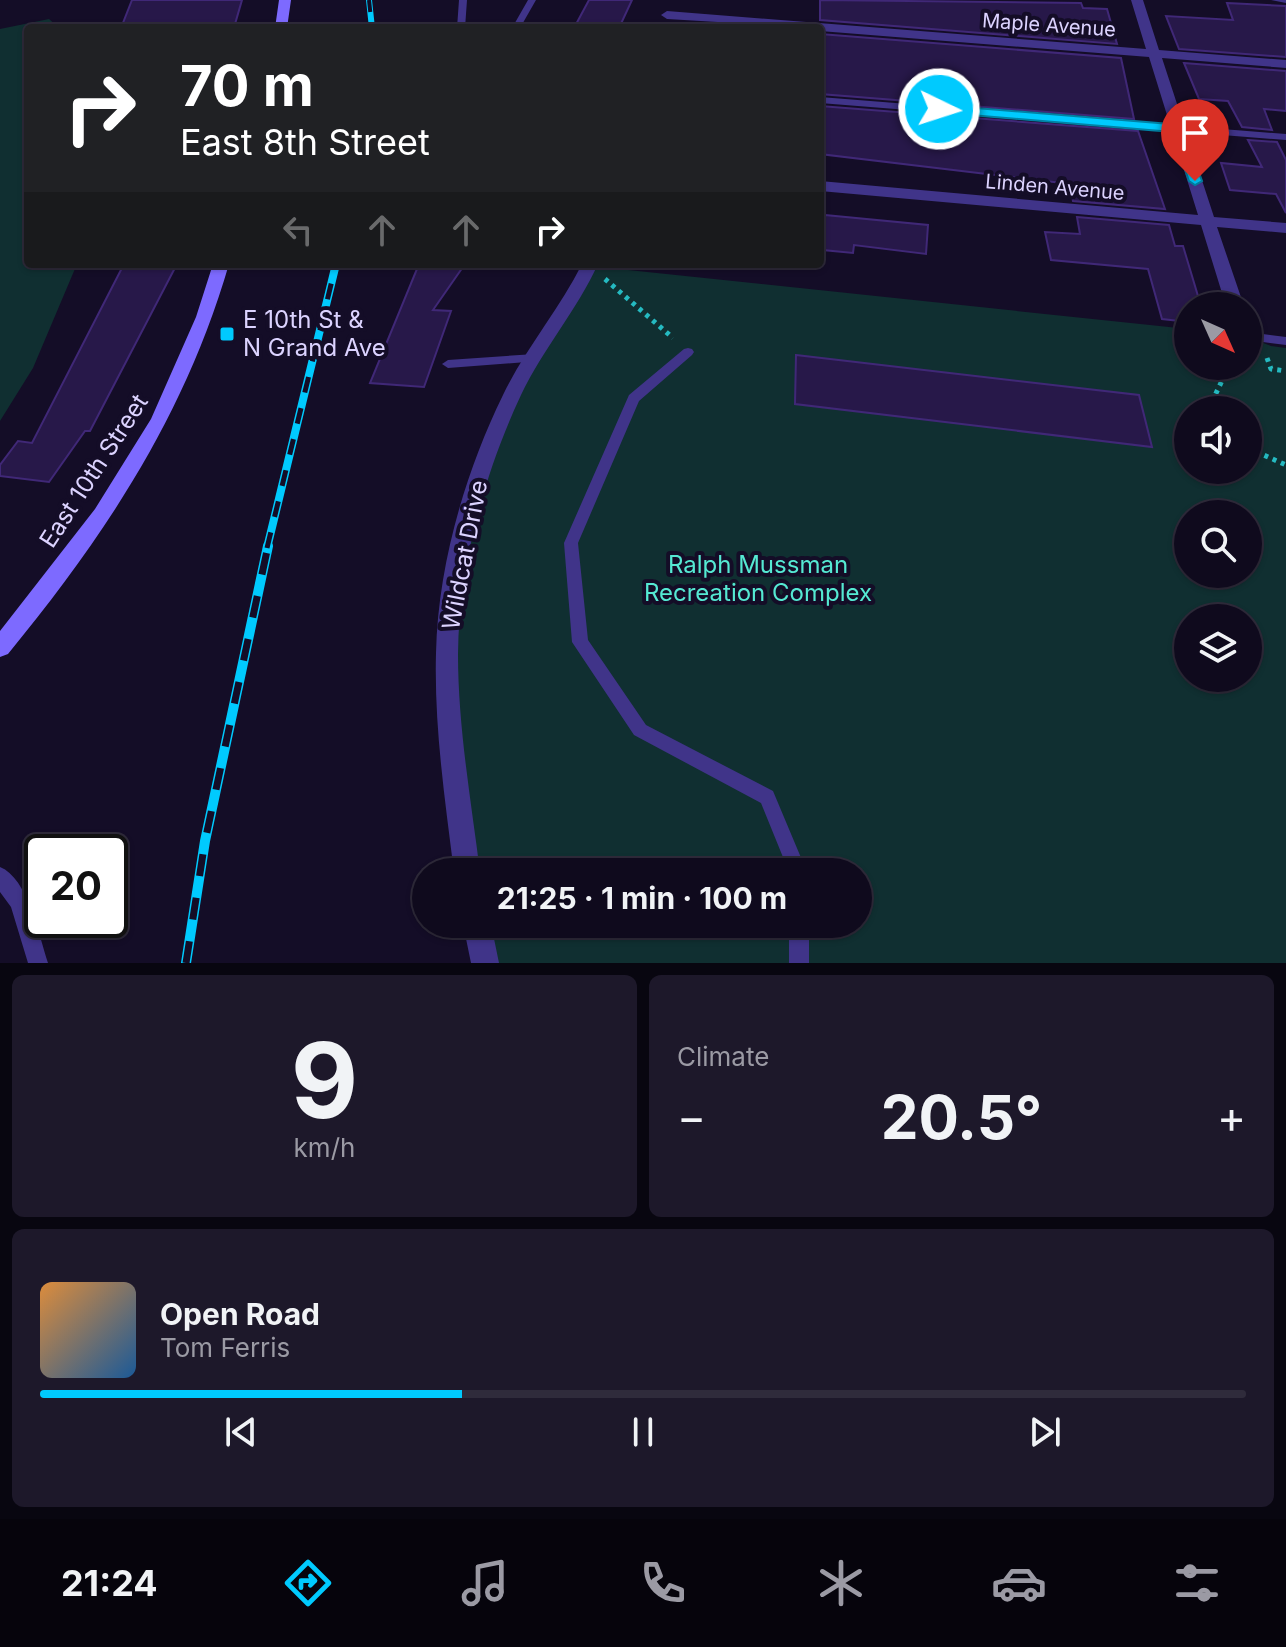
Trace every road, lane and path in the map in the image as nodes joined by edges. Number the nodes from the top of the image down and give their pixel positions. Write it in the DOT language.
graph roads {
  1 [pos="285,0"];
  2 [pos="463,0"];
  3 [pos="532,0"];
  4 [pos="672,0"];
  5 [pos="1137,0"];
  6 [pos="1275,0"];
  7 [pos="1286,1"];
  8 [pos="664,21"];
  9 [pos="282,24"];
  10 [pos="461,24"];
  11 [pos="518,24"];
  12 [pos="710,24"];
  13 [pos="824,31"];
  14 [pos="1152,53"];
  15 [pos="1286,64"];
  16 [pos="824,100"];
  17 [pos="1177,128"];
  18 [pos="1286,137"];
  19 [pos="824,186"];
  20 [pos="1209,221"];
  21 [pos="1286,228"];
  22 [pos="220,268"];
  23 [pos="588,268"];
  24 [pos="593,268"];
  25 [pos="1231,292"];
  26 [pos="1262,338"];
  27 [pos="1286,341"];
  28 [pos="688,352"];
  29 [pos="535,358"];
  30 [pos="448,364"];
  31 [pos="1262,454"];
  32 [pos="1286,465"];
  33 [pos="0,647"];
  34 [pos="465,858"];
  35 [pos="792,858"];
  36 [pos="0,876"];
  37 [pos="480,938"];
  38 [pos="799,938"];
  39 [pos="38,963"];
  40 [pos="485,963"];
  41 [pos="799,963"];
  1 -- 9 [label="main road"];
  2 -- 10 [label="lane"];
  3 -- 11 [label="lane"];
  4 -- 8 [label="street"];
  5 -- 14 [label="street"];
  6 -- 7 [label="lane"];
  8 -- 12 [label="street, Maple Avenue"];
  13 -- 14 [label="street, Maple Avenue"];
  14 -- 15 [label="street, Maple Avenue"];
  14 -- 17 [label="street"];
  16 -- 17 [label="lane"];
  17 -- 18 [label="lane"];
  17 -- 20 [label="street"];
  19 -- 20 [label="street, Linden Avenue"];
  20 -- 21 [label="street, Linden Avenue"];
  20 -- 25 [label="street"];
  22 -- 33 [label="main road, East 10th Street"];
  23 -- 29 [label="street, Wildcat Drive"];
  24 -- 28 [label="path"];
  26 -- 27 [label="lane"];
  28 -- 35 [label="lane"];
  29 -- 30 [label="lane"];
  29 -- 34 [label="street, Wildcat Drive"];
  31 -- 32 [label="path"];
  36 -- 39 [label="lane"];
  37 -- 40 [label="street"];
  38 -- 41 [label="lane"];
}
